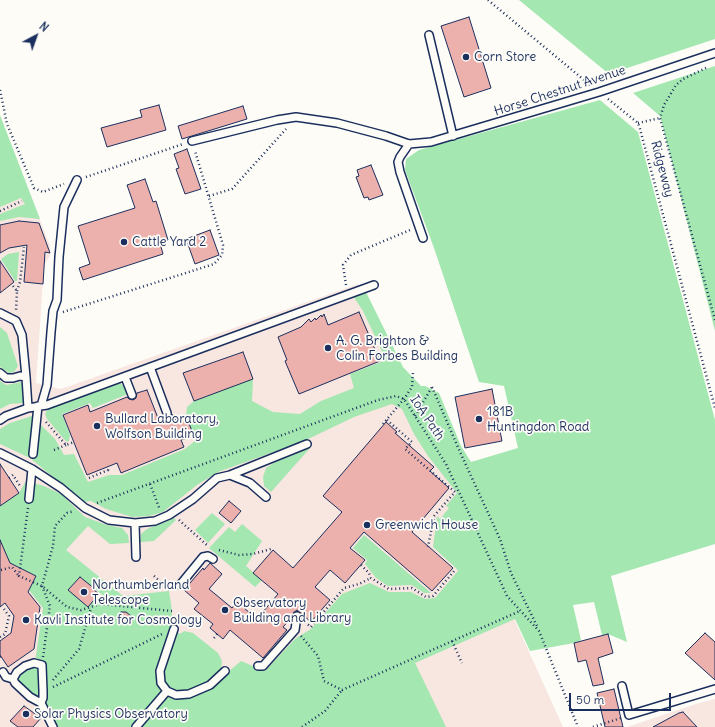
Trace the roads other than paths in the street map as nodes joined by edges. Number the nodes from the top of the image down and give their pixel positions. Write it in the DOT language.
graph roads {
  1 [pos="429,35"];
  2 [pos="715,52"];
  3 [pos="452,136"];
  4 [pos="192,141"];
  5 [pos="409,144"];
  6 [pos="77,180"];
  7 [pos="423,238"];
  8 [pos="374,285"];
  9 [pos="0,313"];
  10 [pos="150,368"];
  11 [pos="0,374"];
  12 [pos="26,377"];
  13 [pos="125,377"];
  14 [pos="132,395"];
  15 [pos="39,406"];
  16 [pos="28,408"];
  17 [pos="167,413"];
  18 [pos="0,420"];
  19 [pos="307,444"];
  20 [pos="0,452"];
  21 [pos="34,454"];
  22 [pos="32,469"];
  23 [pos="230,475"];
  24 [pos="266,497"];
  25 [pos="29,499"];
  26 [pos="135,523"];
  27 [pos="136,558"];
  28 [pos="213,559"];
  29 [pos="180,585"];
  30 [pos="297,616"];
  31 [pos="174,628"];
  32 [pos="258,666"];
  33 [pos="225,671"];
  34 [pos="3,672"];
  35 [pos="13,679"];
  36 [pos="622,686"];
  37 [pos="715,689"];
  38 [pos="168,691"];
  39 [pos="41,702"];
  40 [pos="53,727"];
  41 [pos="136,727"];
  1 -- 3 [label="lane"];
  2 -- 3 [label="lane, Horse Chestnut Avenue"];
  3 -- 5 [label="lane, Horse Chestnut Avenue"];
  4 -- 5 [label="lane"];
  5 -- 7 [label="lane"];
  6 -- 15 [label="lane"];
  8 -- 10 [label="lane"];
  9 -- 12 [label="lane"];
  10 -- 13 [label="lane"];
  10 -- 17 [label="lane"];
  11 -- 12 [label="lane"];
  12 -- 16 [label="lane"];
  13 -- 14 [label="lane"];
  13 -- 15 [label="lane"];
  15 -- 16 [label="lane"];
  15 -- 21 [label="lane"];
  16 -- 18 [label="lane"];
  19 -- 23 [label="lane"];
  20 -- 22 [label="lane"];
  22 -- 25 [label="lane"];
  22 -- 26 [label="lane"];
  23 -- 24 [label="lane"];
  23 -- 26 [label="lane"];
  26 -- 27 [label="lane"];
  28 -- 29 [label="lane"];
  30 -- 32 [label="lane"];
  31 -- 38 [label="lane"];
  33 -- 38 [label="lane"];
  34 -- 35 [label="lane"];
  35 -- 39 [label="lane"];
  35 -- 39 [label="lane"];
  36 -- 37 [label="lane"];
  38 -- 41 [label="lane"];
  39 -- 40 [label="lane"];
}
